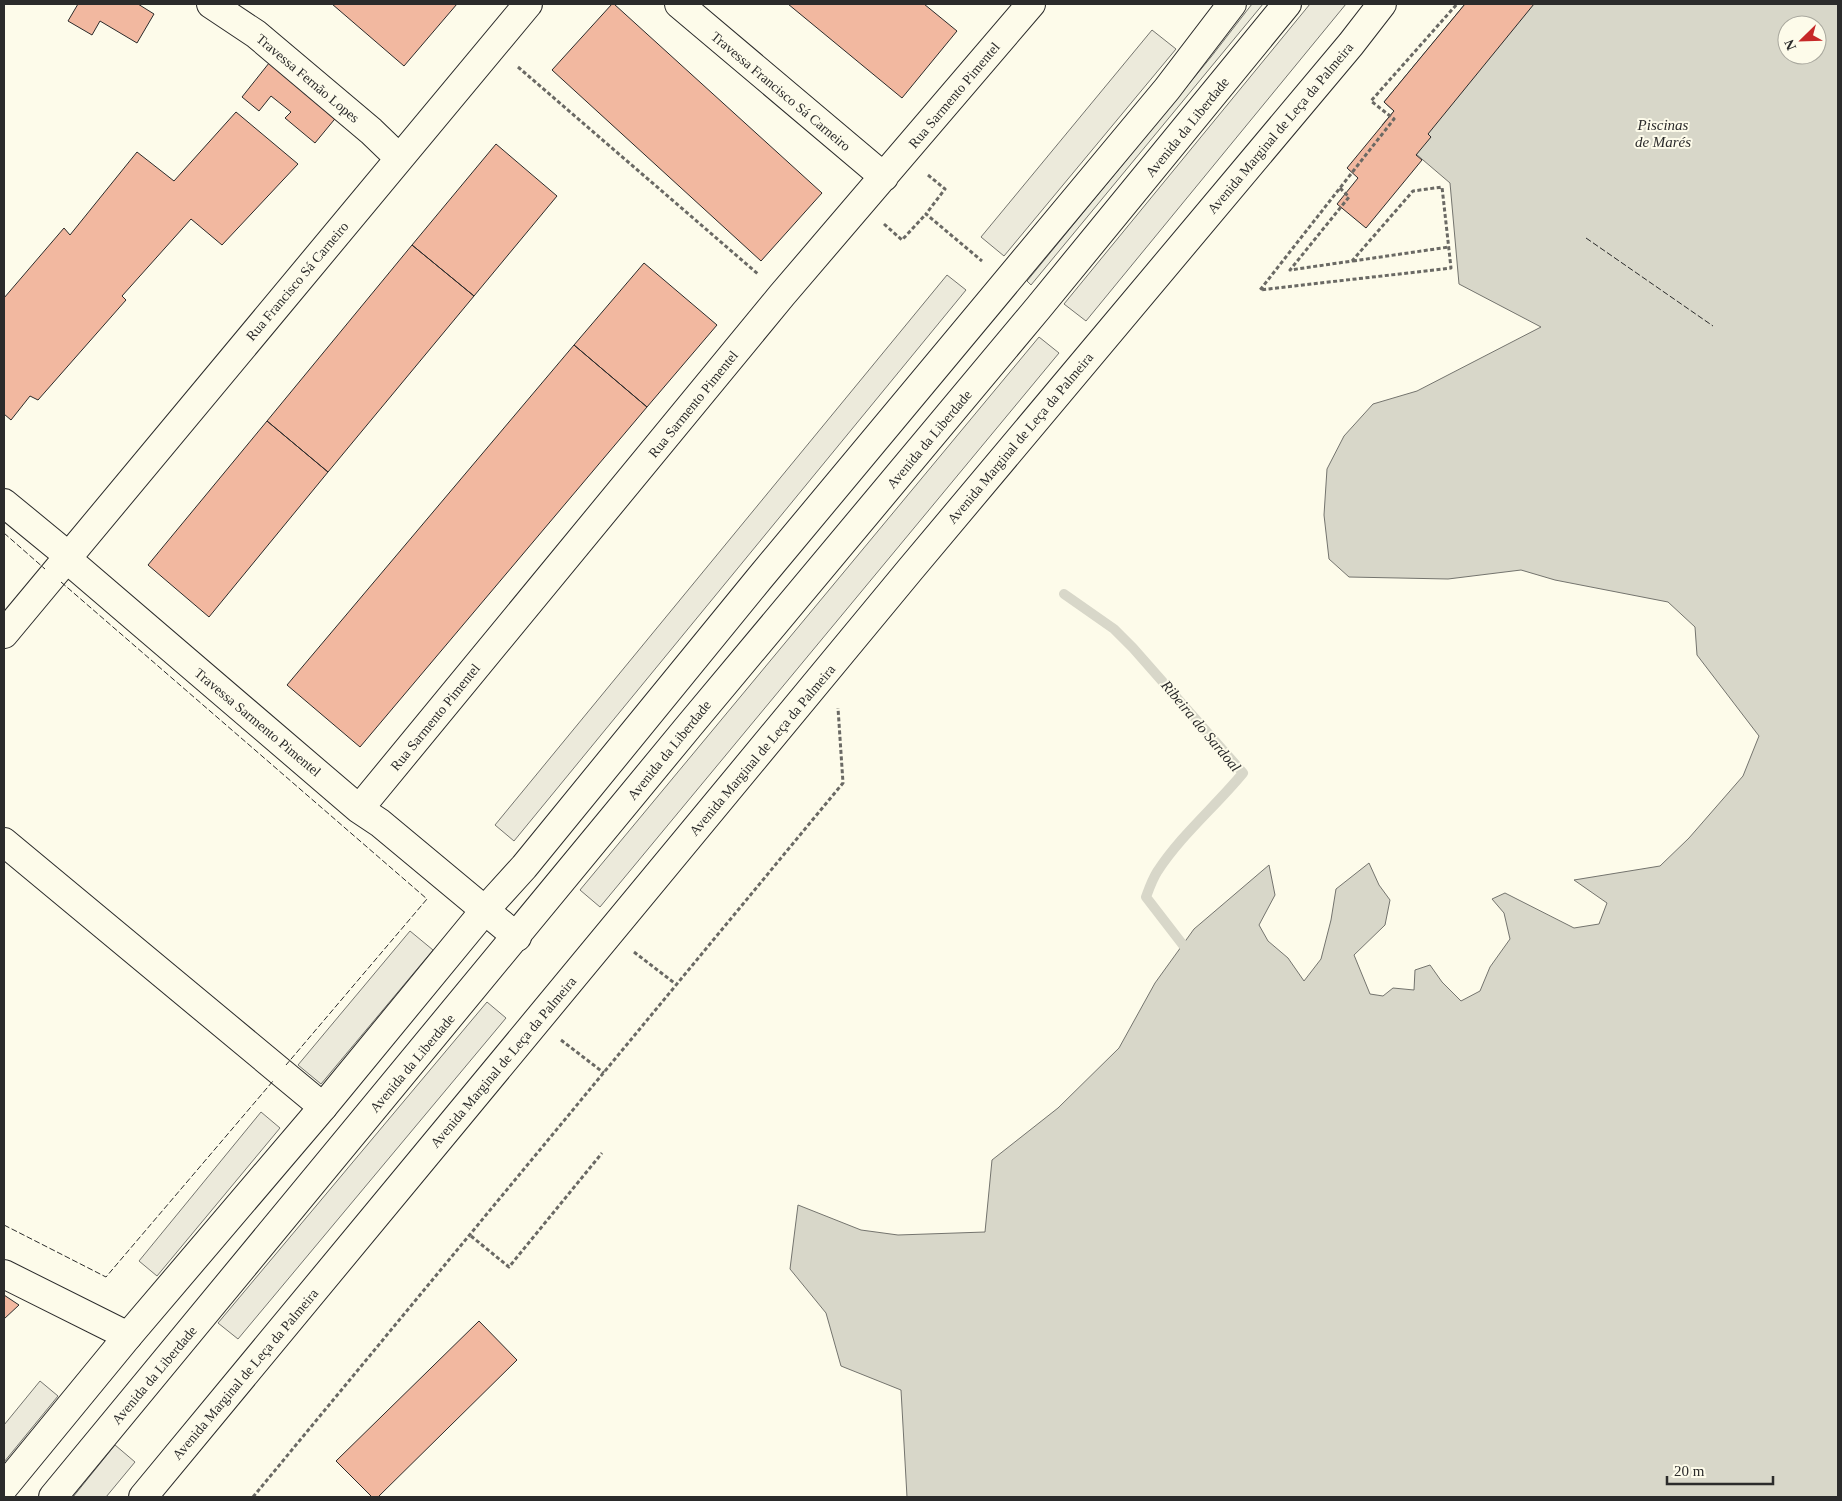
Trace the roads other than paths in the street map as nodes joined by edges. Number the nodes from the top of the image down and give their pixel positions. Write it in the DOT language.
graph roads {
  1 [pos="211,4"];
  2 [pos="528,4"];
  3 [pos="679,4"];
  4 [pos="1031,4"];
  5 [pos="1232,4"];
  6 [pos="1287,4"];
  7 [pos="1382,4"];
  8 [pos="399,158"];
  9 [pos="884,177"];
  10 [pos="4,503"];
  11 [pos="67,559"];
  12 [pos="4,634"];
  13 [pos="360,808"];
  14 [pos="4,842"];
  15 [pos="485,910"];
  16 [pos="517,937"];
  17 [pos="323,1108"];
  18 [pos="4,1274"];
  19 [pos="128,1336"];
  20 [pos="4,1487"];
  21 [pos="53,1497"];
  22 [pos="143,1497"];
  1 -- 8 [label="street, Travessa Fernão Lopes"];
  2 -- 8 [label="street, Rua Francisco Sá Carneiro"];
  3 -- 9 [label="street, Travessa Francisco Sá Carneiro"];
  4 -- 9 [label="street, Rua Sarmento Pimentel"];
  5 -- 15 [label="street"];
  6 -- 16 [label="street, Avenida da Liberdade"];
  7 -- 22 [label="street, Avenida Marginal de Leça da Palmeira"];
  8 -- 11 [label="street, Rua Francisco Sá Carneiro"];
  9 -- 13 [label="street, Rua Sarmento Pimentel"];
  10 -- 11 [label="street, Travessa Sarmento Pimentel"];
  11 -- 12 [label="street, Rua Francisco Sá Carneiro"];
  11 -- 13 [label="street, Travessa Sarmento Pimentel"];
  13 -- 15 [label="street, Travessa Sarmento Pimentel"];
  14 -- 17 [label="street"];
  15 -- 16 [label="street, Travessa Sarmento Pimentel"];
  15 -- 17 [label="street"];
  16 -- 21 [label="street, Avenida da Liberdade"];
  17 -- 19 [label="street"];
  18 -- 19 [label="street"];
  19 -- 20 [label="street"];
}
